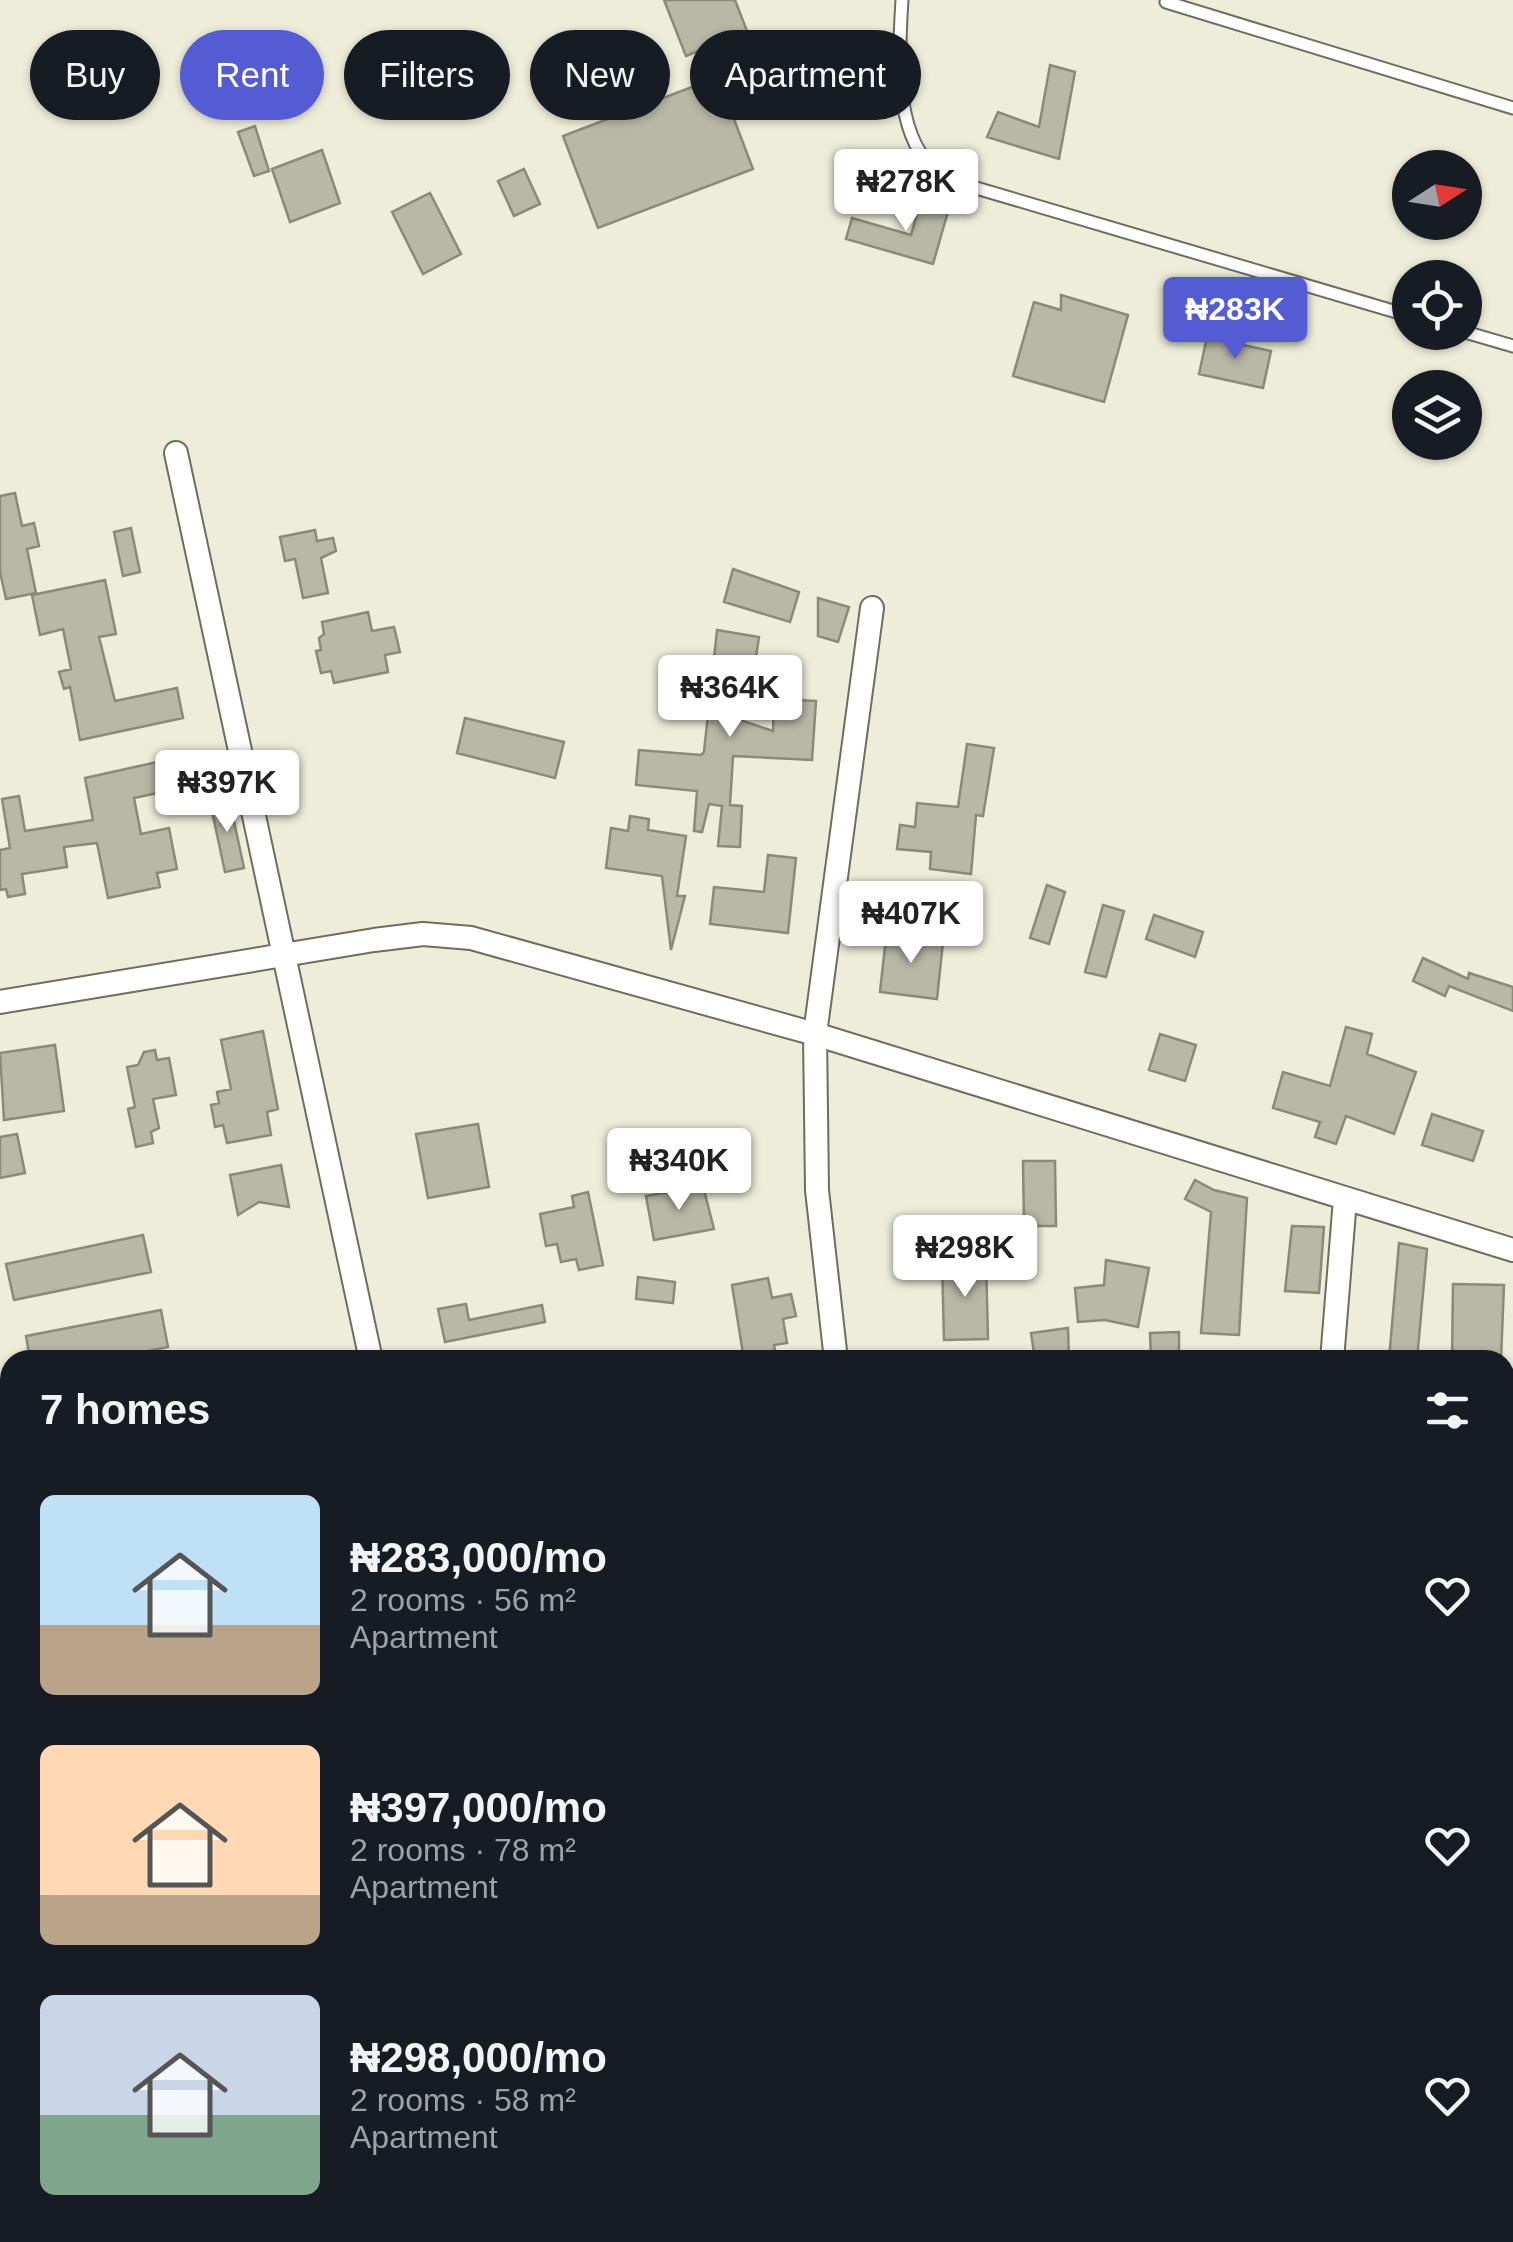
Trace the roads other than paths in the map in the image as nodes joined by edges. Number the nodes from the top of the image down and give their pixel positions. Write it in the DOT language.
graph roads {
  1 [pos="902,0"];
  2 [pos="1166,2"];
  3 [pos="1513,108"];
  4 [pos="1392,311"];
  5 [pos="1482,337"];
  6 [pos="1513,346"];
  7 [pos="176,453"];
  8 [pos="872,608"];
  9 [pos="285,954"];
  10 [pos="0,1002"];
  11 [pos="815,1034"];
  12 [pos="1345,1200"];
  13 [pos="1513,1250"];
  14 [pos="369,1350"];
  15 [pos="835,1350"];
  16 [pos="1333,1350"];
  1 -- 4 [label="lane"];
  2 -- 3 [label="lane"];
  5 -- 6 [label="lane"];
  7 -- 9 [label="street"];
  8 -- 11 [label="street"];
  9 -- 10 [label="street"];
  9 -- 11 [label="street"];
  9 -- 14 [label="street"];
  11 -- 12 [label="street"];
  11 -- 15 [label="street"];
  12 -- 13 [label="street"];
  12 -- 16 [label="street"];
}
